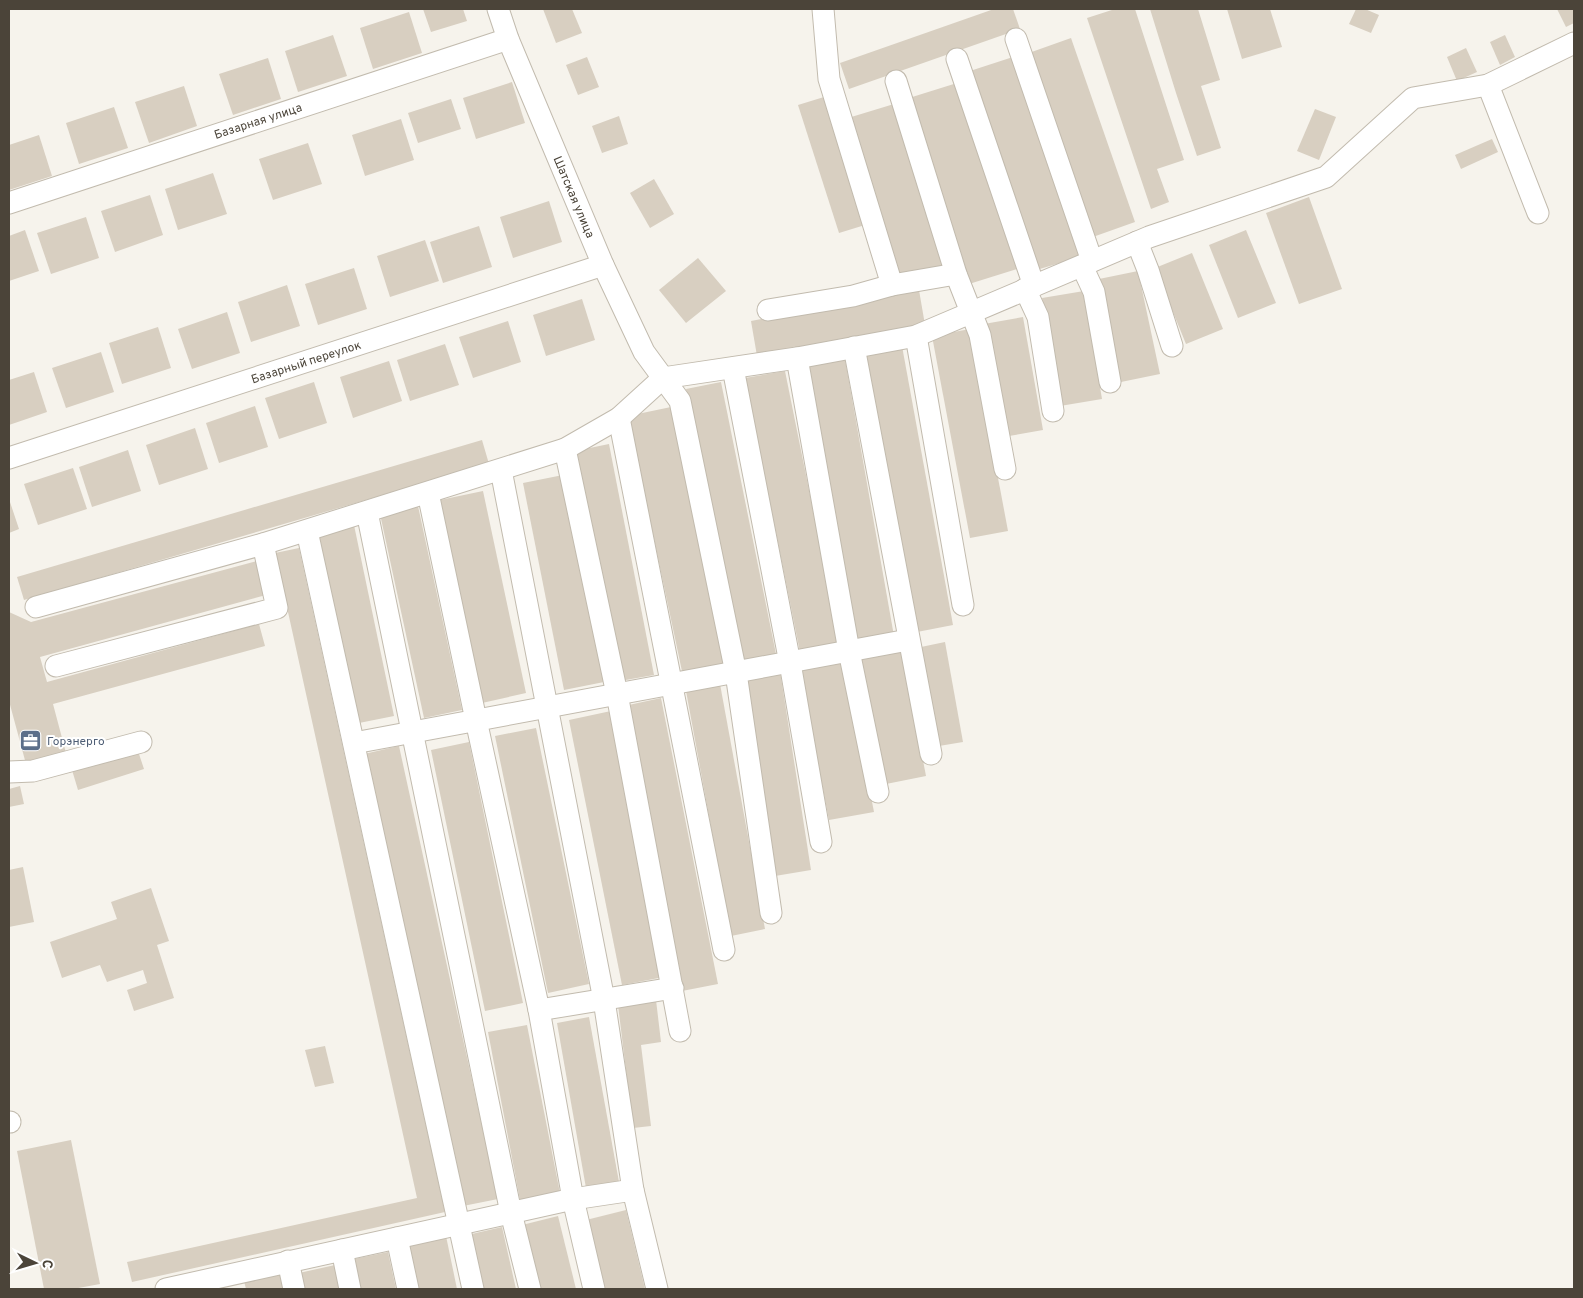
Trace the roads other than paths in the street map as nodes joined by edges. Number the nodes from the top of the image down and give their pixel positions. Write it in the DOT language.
graph roads {
  1 [pos="498,9"];
  2 [pos="823,9"];
  3 [pos="1016,38"];
  4 [pos="508,39"];
  5 [pos="1574,43"];
  6 [pos="957,59"];
  7 [pos="896,81"];
  8 [pos="1488,85"];
  9 [pos="9,203"];
  10 [pos="1538,213"];
  11 [pos="1137,242"];
  12 [pos="1087,264"];
  13 [pos="603,265"];
  14 [pos="956,274"];
  15 [pos="892,285"];
  16 [pos="1030,288"];
  17 [pos="768,310"];
  18 [pos="971,312"];
  19 [pos="916,336"];
  20 [pos="1172,346"];
  21 [pos="854,347"];
  22 [pos="797,358"];
  23 [pos="733,368"];
  24 [pos="663,378"];
  25 [pos="1110,382"];
  26 [pos="1053,411"];
  27 [pos="619,418"];
  28 [pos="565,449"];
  29 [pos="9,458"];
  30 [pos="1005,469"];
  31 [pos="501,470"];
  32 [pos="428,493"];
  33 [pos="367,512"];
  34 [pos="307,531"];
  35 [pos="263,544"];
  36 [pos="963,605"];
  37 [pos="36,608"];
  38 [pos="908,640"];
  39 [pos="849,651"];
  40 [pos="790,663"];
  41 [pos="56,666"];
  42 [pos="736,673"];
  43 [pos="671,684"];
  44 [pos="617,694"];
  45 [pos="546,708"];
  46 [pos="476,720"];
  47 [pos="413,732"];
  48 [pos="141,742"];
  49 [pos="354,743"];
  50 [pos="931,754"];
  51 [pos="9,772"];
  52 [pos="878,792"];
  53 [pos="821,842"];
  54 [pos="771,913"];
  55 [pos="724,950"];
  56 [pos="673,988"];
  57 [pos="604,1000"];
  58 [pos="539,1010"];
  59 [pos="680,1031"];
  60 [pos="633,1190"];
  61 [pos="572,1199"];
  62 [pos="511,1213"];
  63 [pos="458,1224"];
  64 [pos="397,1238"];
  65 [pos="342,1250"];
  66 [pos="288,1261"];
  67 [pos="235,1281"];
  68 [pos="171,1289"];
  69 [pos="294,1289"];
  70 [pos="350,1289"];
  71 [pos="408,1289"];
  72 [pos="473,1289"];
  73 [pos="530,1289"];
  74 [pos="594,1289"];
  75 [pos="657,1289"];
  1 -- 4 [label="street, Шатская улица"];
  2 -- 15 [label="street"];
  3 -- 12 [label="street"];
  4 -- 9 [label="street, Базарная улица"];
  4 -- 13 [label="street, Шатская улица"];
  5 -- 8 [label="street"];
  6 -- 16 [label="street"];
  7 -- 14 [label="street"];
  8 -- 10 [label="street"];
  8 -- 11 [label="street"];
  11 -- 12 [label="street"];
  11 -- 20 [label="street"];
  12 -- 16 [label="street"];
  12 -- 25 [label="street"];
  13 -- 24 [label="street, Шатская улица"];
  13 -- 29 [label="street, Базарный переулок"];
  14 -- 15 [label="street"];
  14 -- 18 [label="street"];
  15 -- 17 [label="street"];
  16 -- 18 [label="street"];
  16 -- 26 [label="street"];
  18 -- 19 [label="street"];
  18 -- 30 [label="street"];
  19 -- 21 [label="street"];
  19 -- 36 [label="street"];
  21 -- 22 [label="street"];
  21 -- 38 [label="street"];
  22 -- 23 [label="street"];
  22 -- 39 [label="street"];
  23 -- 24 [label="street"];
  23 -- 40 [label="street"];
  24 -- 27 [label="street"];
  24 -- 42 [label="street, Шатская улица"];
  27 -- 28 [label="street"];
  27 -- 43 [label="street"];
  28 -- 31 [label="street"];
  28 -- 44 [label="street"];
  31 -- 32 [label="street"];
  31 -- 45 [label="street"];
  32 -- 33 [label="street"];
  32 -- 46 [label="street"];
  33 -- 34 [label="street"];
  33 -- 47 [label="street"];
  34 -- 35 [label="street"];
  34 -- 49 [label="street"];
  35 -- 37 [label="street"];
  35 -- 41 [label="street"];
  38 -- 39 [label="street"];
  38 -- 50 [label="street"];
  39 -- 40 [label="street"];
  39 -- 52 [label="street"];
  40 -- 42 [label="street"];
  40 -- 53 [label="street"];
  42 -- 43 [label="street"];
  42 -- 54 [label="street, Шатская улица"];
  43 -- 44 [label="street"];
  43 -- 55 [label="street"];
  44 -- 45 [label="street"];
  44 -- 56 [label="street"];
  45 -- 46 [label="street"];
  45 -- 57 [label="street"];
  46 -- 47 [label="street"];
  46 -- 58 [label="street"];
  47 -- 49 [label="street"];
  47 -- 62 [label="street"];
  48 -- 51 [label="street"];
  49 -- 63 [label="street"];
  56 -- 57 [label="street"];
  56 -- 59 [label="street"];
  57 -- 58 [label="street"];
  57 -- 60 [label="street"];
  58 -- 61 [label="street"];
  60 -- 61 [label="street"];
  60 -- 75 [label="street"];
  61 -- 62 [label="street"];
  61 -- 74 [label="street"];
  62 -- 63 [label="street"];
  62 -- 73 [label="street"];
  63 -- 64 [label="street"];
  63 -- 72 [label="street"];
  64 -- 65 [label="street"];
  64 -- 71 [label="street"];
  65 -- 66 [label="street"];
  65 -- 70 [label="street"];
  66 -- 67 [label="street"];
  66 -- 69 [label="street"];
  67 -- 68 [label="street"];
}
